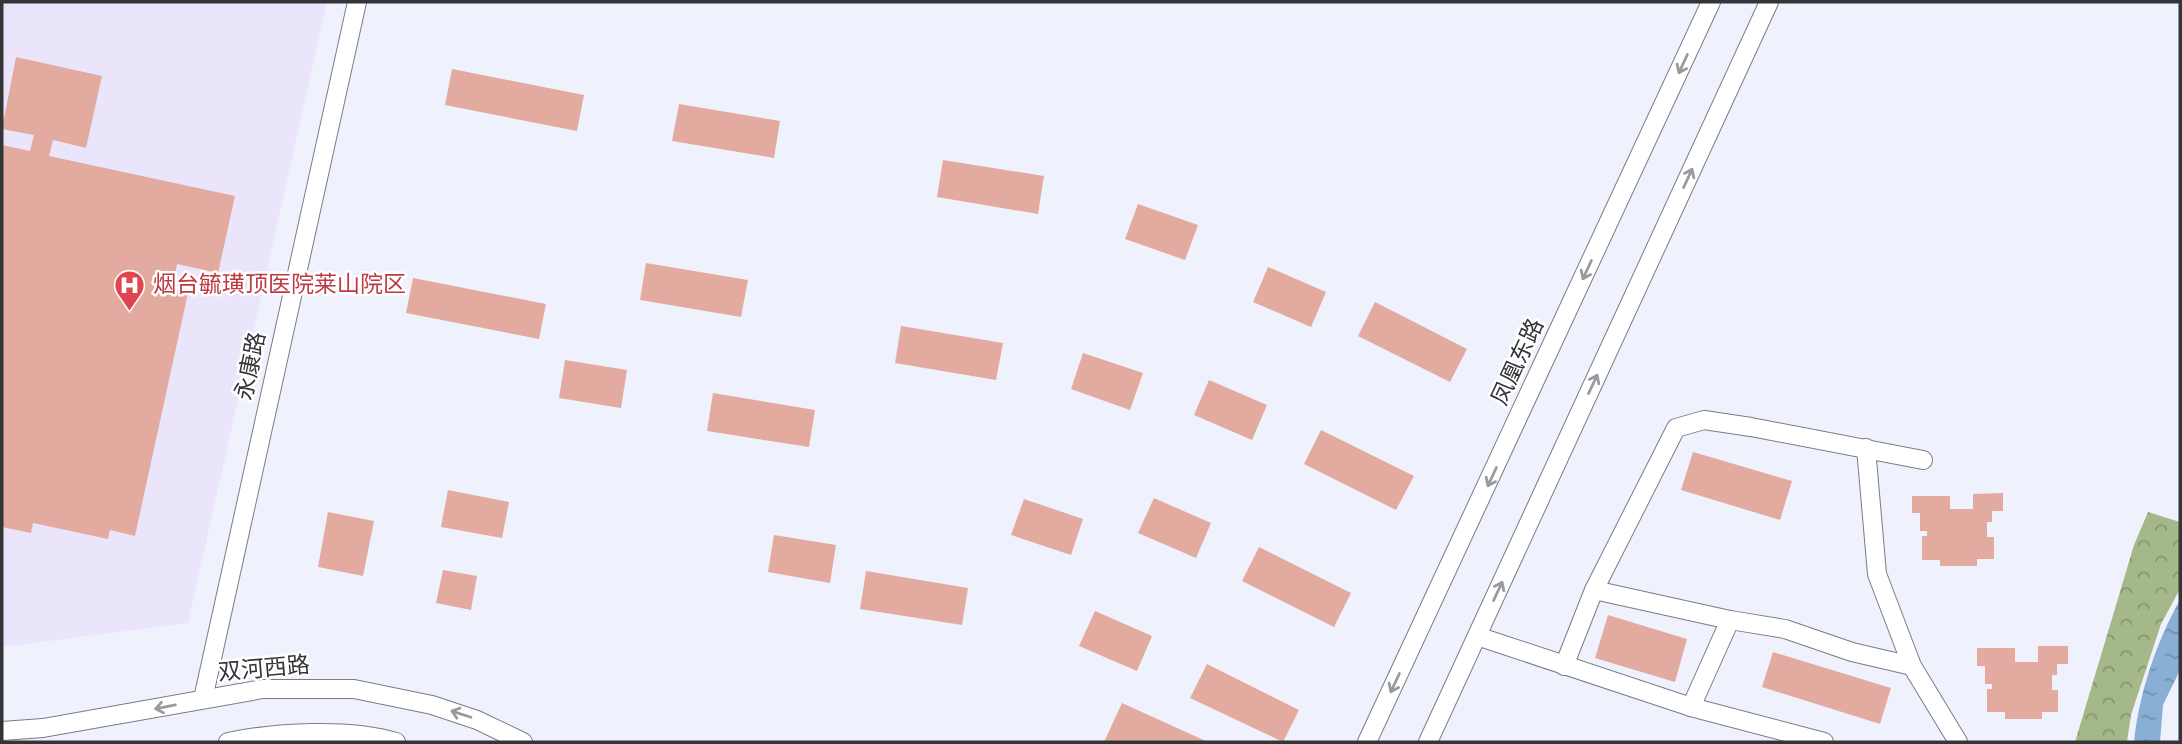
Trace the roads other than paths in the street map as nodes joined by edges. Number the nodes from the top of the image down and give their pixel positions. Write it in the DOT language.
graph roads {
  1 [pos="357,2"];
  2 [pos="1712,2"];
  3 [pos="1769,2"];
  4 [pos="1866,448"];
  5 [pos="1923,460"];
  6 [pos="1594,590"];
  7 [pos="1730,620"];
  8 [pos="1477,636"];
  9 [pos="1564,666"];
  10 [pos="1912,666"];
  11 [pos="203,699"];
  12 [pos="1691,707"];
  13 [pos="2,731"];
  14 [pos="228,742"];
  15 [pos="396,742"];
  16 [pos="523,742"];
  17 [pos="1367,742"];
  18 [pos="1428,742"];
  19 [pos="1824,742"];
  20 [pos="1958,742"];
  1 -- 11 [label="street, 永康路"];
  2 -- 17 [label="street, 凤凰东路, one-way"];
  8 -- 3 [label="street, one-way"];
  4 -- 5 [label="street"];
  4 -- 6 [label="street"];
  4 -- 10 [label="street"];
  6 -- 7 [label="street"];
  6 -- 9 [label="street"];
  7 -- 10 [label="street"];
  7 -- 12 [label="street"];
  8 -- 9 [label="street"];
  8 -- 18 [label="street"];
  9 -- 12 [label="street"];
  10 -- 20 [label="street"];
  11 -- 13 [label="street, 双河西路, one-way"];
  16 -- 11 [label="street, 双河西路, one-way"];
  12 -- 19 [label="street"];
  14 -- 15 [label="street"];
}
